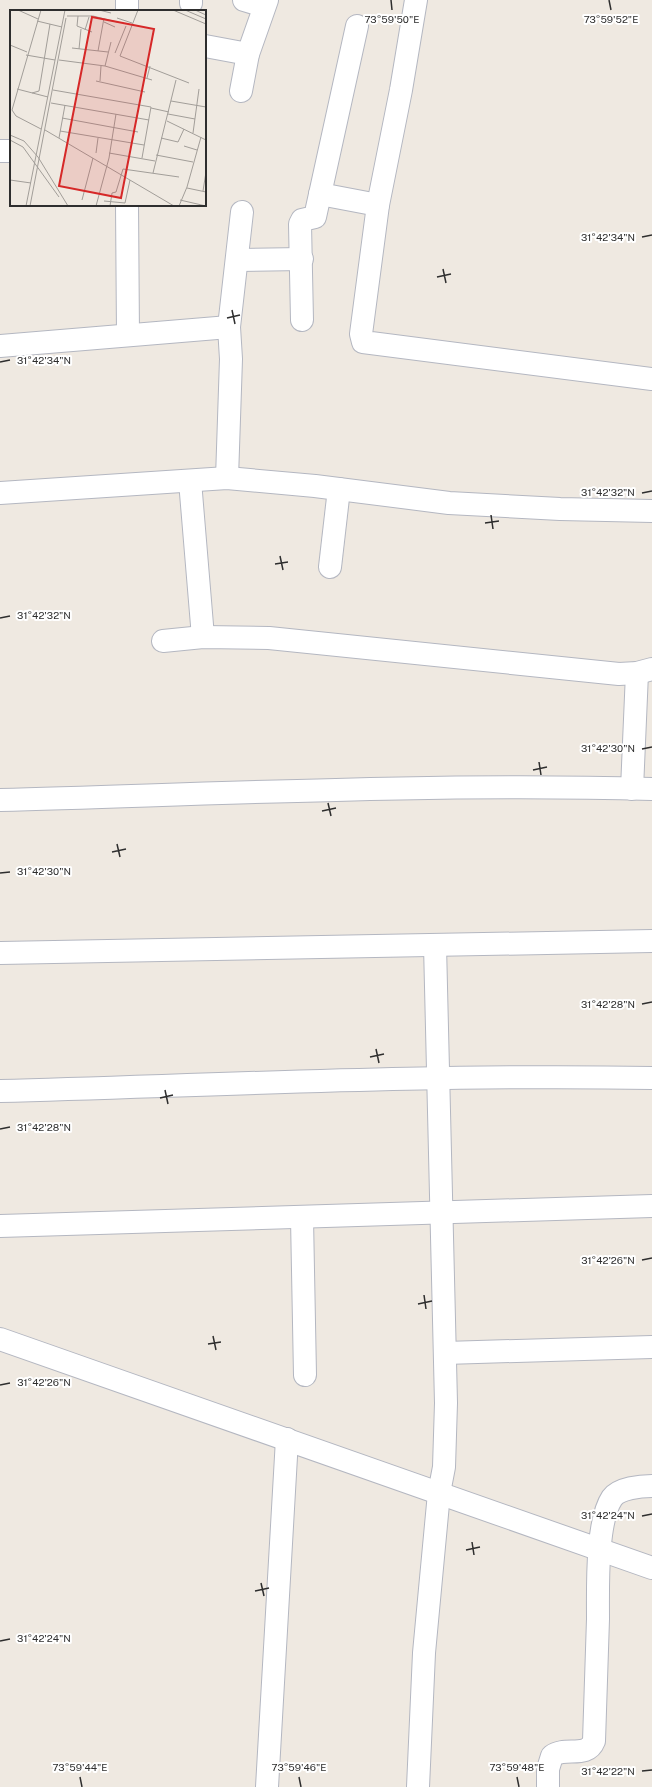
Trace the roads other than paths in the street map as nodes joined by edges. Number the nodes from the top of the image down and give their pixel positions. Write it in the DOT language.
graph roads {
  1 [pos="127,0"];
  2 [pos="416,0"];
  3 [pos="258,2"];
  4 [pos="126,10"];
  5 [pos="357,26"];
  6 [pos="206,46"];
  7 [pos="248,54"];
  8 [pos="241,91"];
  9 [pos="320,194"];
  10 [pos="378,205"];
  11 [pos="127,206"];
  12 [pos="242,212"];
  13 [pos="302,259"];
  14 [pos="237,260"];
  15 [pos="302,320"];
  16 [pos="229,328"];
  17 [pos="128,336"];
  18 [pos="0,346"];
  19 [pos="652,379"];
  20 [pos="227,478"];
  21 [pos="190,481"];
  22 [pos="339,489"];
  23 [pos="0,493"];
  24 [pos="652,511"];
  25 [pos="330,567"];
  26 [pos="203,637"];
  27 [pos="163,641"];
  28 [pos="645,671"];
  29 [pos="642,789"];
  30 [pos="0,800"];
  31 [pos="652,941"];
  32 [pos="435,945"];
  33 [pos="0,953"];
  34 [pos="440,1078"];
  35 [pos="652,1078"];
  36 [pos="0,1091"];
  37 [pos="652,1206"];
  38 [pos="443,1213"];
  39 [pos="302,1218"];
  40 [pos="0,1226"];
  41 [pos="0,1339"];
  42 [pos="652,1347"];
  43 [pos="445,1353"];
  44 [pos="305,1375"];
  45 [pos="287,1439"];
  46 [pos="652,1486"];
  47 [pos="440,1493"];
  48 [pos="600,1549"];
  49 [pos="652,1568"];
  50 [pos="267,1787"];
  51 [pos="418,1787"];
  52 [pos="548,1787"];
  1 -- 4 [label="street"];
  2 -- 10 [label="street"];
  3 -- 7 [label="street"];
  5 -- 9 [label="street"];
  6 -- 7 [label="street"];
  7 -- 8 [label="street"];
  9 -- 10 [label="street"];
  9 -- 13 [label="street"];
  10 -- 19 [label="street"];
  11 -- 17 [label="street"];
  12 -- 14 [label="street"];
  13 -- 14 [label="street"];
  13 -- 15 [label="street"];
  14 -- 16 [label="street"];
  16 -- 17 [label="street"];
  16 -- 20 [label="street"];
  17 -- 18 [label="street"];
  20 -- 21 [label="street"];
  20 -- 22 [label="street"];
  21 -- 23 [label="street"];
  21 -- 26 [label="street"];
  22 -- 24 [label="street"];
  22 -- 25 [label="street"];
  26 -- 27 [label="street"];
  26 -- 28 [label="street"];
  28 -- 29 [label="street"];
  29 -- 30 [label="street"];
  31 -- 32 [label="street"];
  32 -- 33 [label="street"];
  32 -- 34 [label="street"];
  34 -- 35 [label="street"];
  34 -- 36 [label="street"];
  34 -- 38 [label="street"];
  37 -- 38 [label="street"];
  38 -- 39 [label="street"];
  38 -- 43 [label="street"];
  39 -- 40 [label="street"];
  39 -- 44 [label="street"];
  41 -- 45 [label="street"];
  42 -- 43 [label="street"];
  43 -- 47 [label="street"];
  45 -- 47 [label="street"];
  45 -- 50 [label="street"];
  46 -- 48 [label="street"];
  47 -- 48 [label="street"];
  47 -- 51 [label="street"];
  48 -- 49 [label="street"];
  48 -- 52 [label="street"];
}
